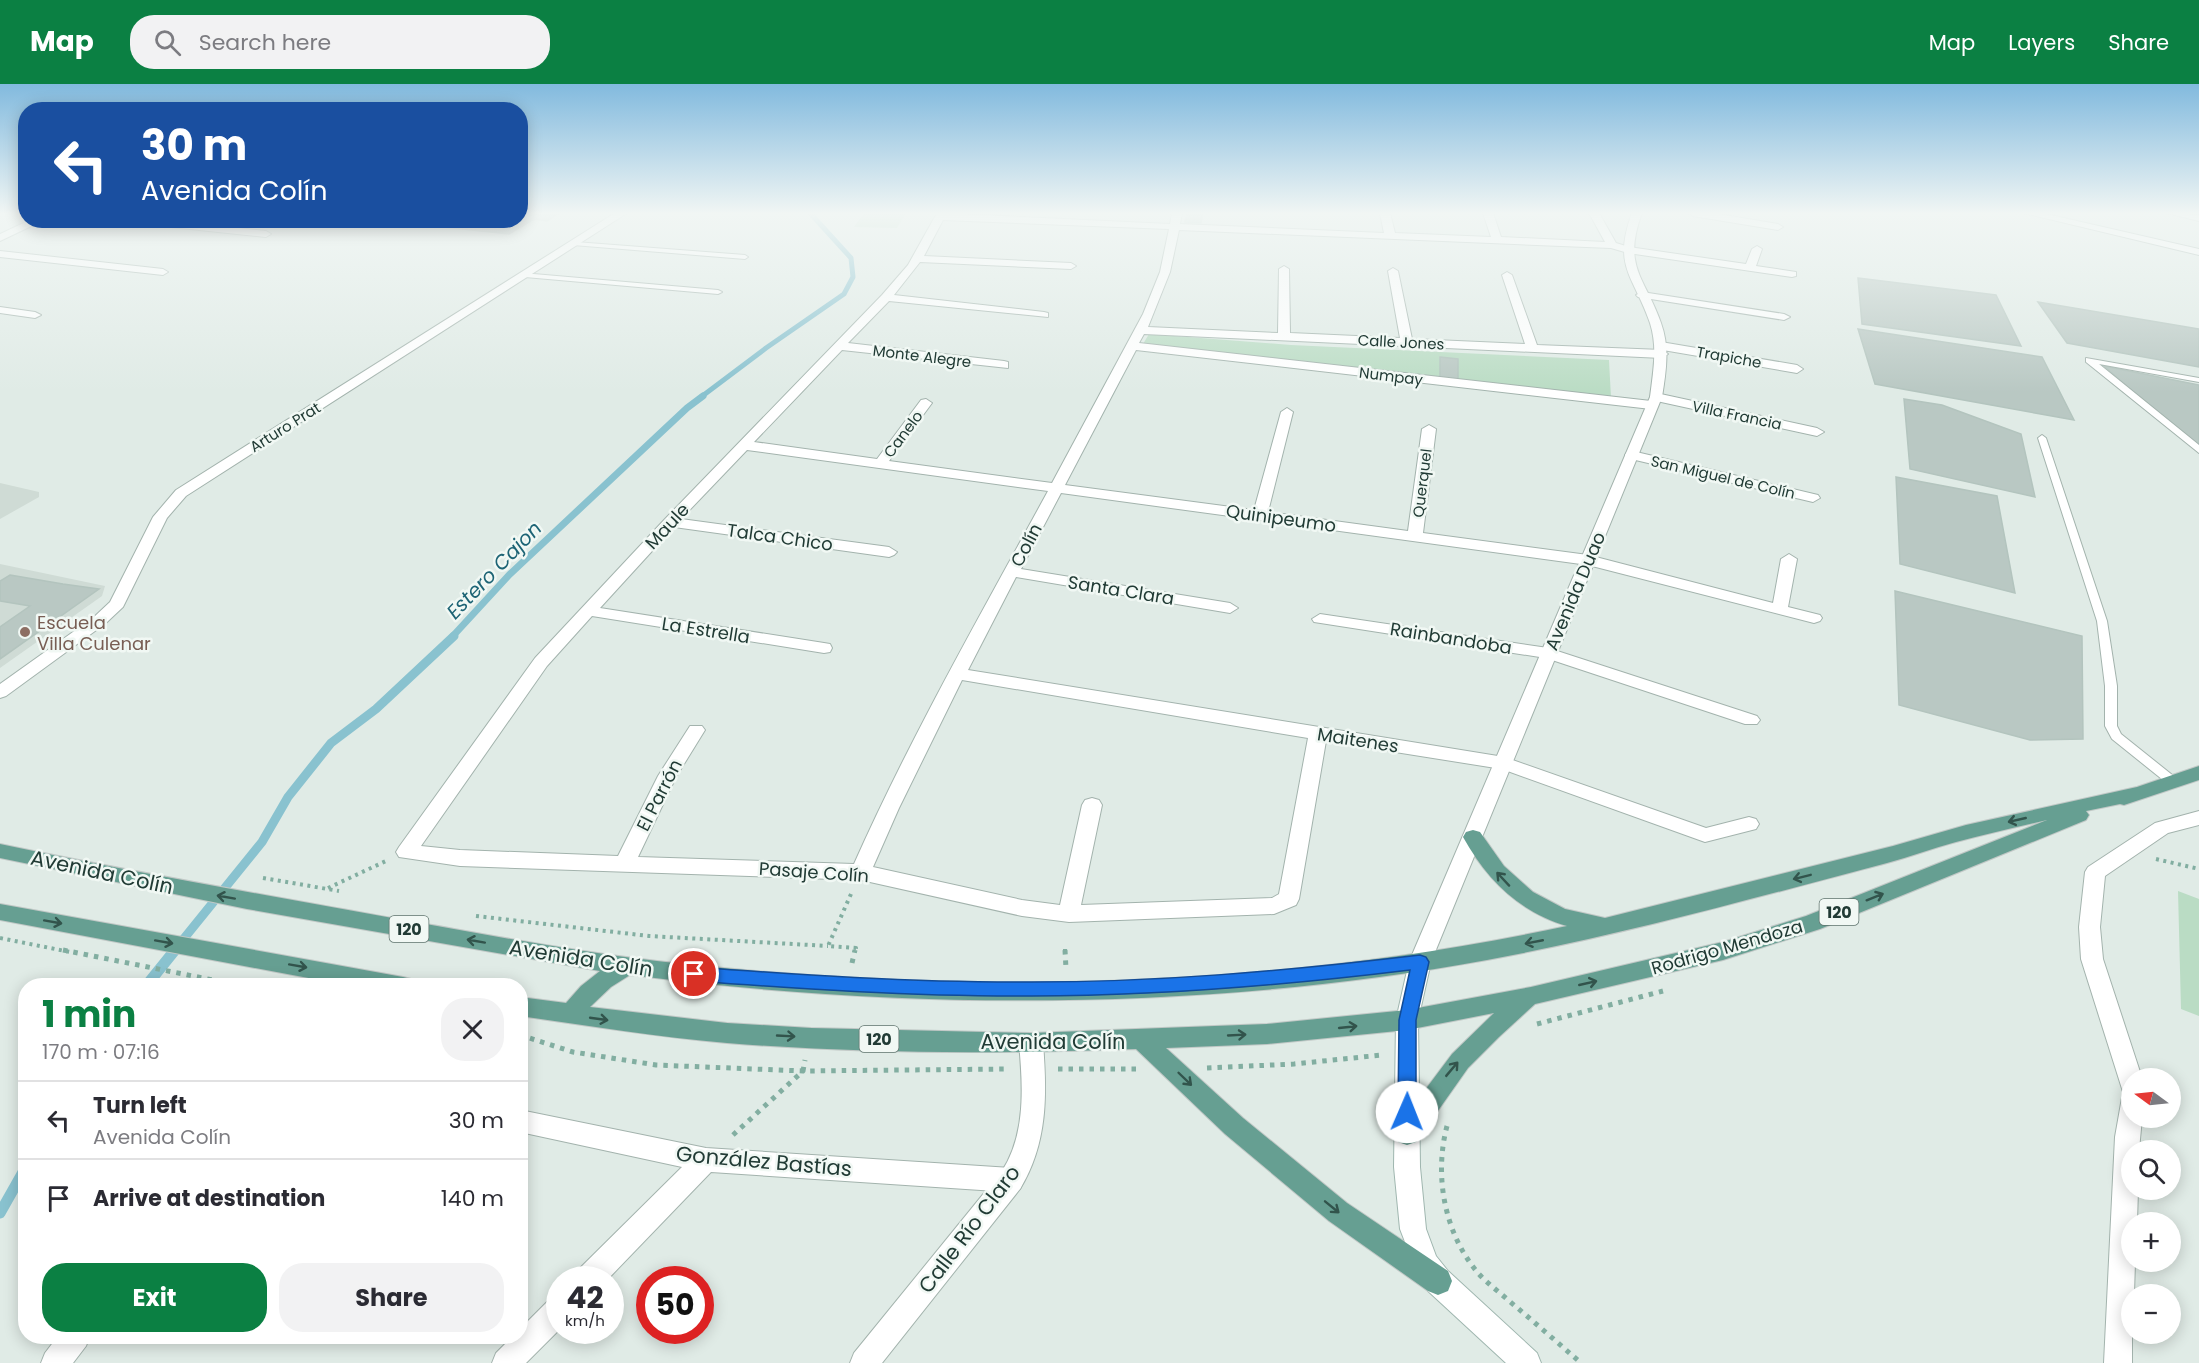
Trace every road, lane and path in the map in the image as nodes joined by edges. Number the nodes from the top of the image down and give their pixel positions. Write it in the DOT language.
graph roads {
  1 [pos="529,273"];
  2 [pos="905,273"];
  3 [pos="1164,273"];
  4 [pos="1284,273"];
  5 [pos="1393,273"];
  6 [pos="1633,273"];
  7 [pos="1783,273"];
  8 [pos="1792,274"];
  9 [pos="525,275"];
  10 [pos="1507,276"];
  11 [pos="718,292"];
  12 [pos="1642,295"];
  13 [pos="886,297"];
  14 [pos="0,310"];
  15 [pos="35,315"];
  16 [pos="1044,315"];
  17 [pos="1784,317"];
  18 [pos="1140,330"];
  19 [pos="1284,337"];
  20 [pos="1407,343"];
  21 [pos="841,346"];
  22 [pos="1131,346"];
  23 [pos="1533,349"];
  24 [pos="1661,350"];
  25 [pos="1004,366"];
  26 [pos="1797,369"];
  27 [pos="2199,380"];
  28 [pos="1653,401"];
  29 [pos="926,403"];
  30 [pos="1287,412"];
  31 [pos="1429,429"];
  32 [pos="1817,432"];
  33 [pos="2042,438"];
  34 [pos="744,446"];
  35 [pos="2199,450"];
  36 [pos="1632,455"];
  37 [pos="880,464"];
  38 [pos="1056,488"];
  39 [pos="1814,498"];
  40 [pos="1260,516"];
  41 [pos="670,522"];
  42 [pos="1415,537"];
  43 [pos="889,552"];
  44 [pos="1588,560"];
  45 [pos="1789,560"];
  46 [pos="1012,572"];
  47 [pos="1230,608"];
  48 [pos="1780,609"];
  49 [pos="588,611"];
  50 [pos="1814,618"];
  51 [pos="1320,619"];
  52 [pos="824,648"];
  53 [pos="1548,653"];
  54 [pos="957,674"];
  55 [pos="0,692"];
  56 [pos="1751,720"];
  57 [pos="696,730"];
  58 [pos="1318,734"];
  59 [pos="1504,763"];
  60 [pos="2199,773"];
  61 [pos="2172,781"];
  62 [pos="2136,793"];
  63 [pos="1092,805"];
  64 [pos="2199,818"];
  65 [pos="1749,824"];
  66 [pos="1473,837"];
  67 [pos="0,851"];
  68 [pos="406,852"];
  69 [pos="2119,855"];
  70 [pos="625,863"];
  71 [pos="2199,869"];
  72 [pos="861,872"];
  73 [pos="304,884"];
  74 [pos="327,889"];
  75 [pos="348,893"];
  76 [pos="0,912"];
  77 [pos="1069,914"];
  78 [pos="470,915"];
  79 [pos="1612,927"];
  80 [pos="0,938"];
  81 [pos="828,946"];
  82 [pos="1420,962"];
  83 [pos="628,966"];
  84 [pos="357,977"];
  85 [pos="202,978"];
  86 [pos="362,978"];
  87 [pos="1531,996"];
  88 [pos="528,1007"];
  89 [pos="571,1015"];
  90 [pos="1407,1020"];
  91 [pos="528,1038"];
  92 [pos="1142,1040"];
  93 [pos="1031,1043"];
  94 [pos="2128,1068"];
  95 [pos="803,1071"];
  96 [pos="1451,1114"];
  97 [pos="528,1123"];
  98 [pos="2128,1128"];
  99 [pos="1407,1134"];
  100 [pos="706,1160"];
  101 [pos="1011,1180"];
  102 [pos="602,1266"];
  103 [pos="1438,1281"];
  104 [pos="546,1323"];
  105 [pos="528,1341"];
  106 [pos="70,1344"];
  107 [pos="525,1344"];
  108 [pos="55,1363"];
  109 [pos="506,1363"];
  110 [pos="864,1363"];
  111 [pos="1527,1363"];
  112 [pos="1581,1363"];
  113 [pos="2118,1363"];
  1 -- 9 [label="street, Arturo Prat"];
  2 -- 13 [label="street, Maule"];
  3 -- 18 [label="street, Colín"];
  4 -- 19 [label="street"];
  5 -- 20 [label="street"];
  6 -- 12 [label="street, Avenida Duao"];
  7 -- 8 [label="street"];
  9 -- 11 [label="lane"];
  9 -- 55 [label="street, Arturo Prat"];
  10 -- 23 [label="street"];
  12 -- 17 [label="street"];
  12 -- 24 [label="street, Avenida Duao"];
  13 -- 16 [label="street"];
  13 -- 21 [label="street, Maule"];
  14 -- 15 [label="street"];
  18 -- 19 [label="street, Calle Jones"];
  18 -- 22 [label="street, Colín"];
  19 -- 20 [label="street, Calle Jones"];
  20 -- 23 [label="street, Calle Jones"];
  21 -- 25 [label="street, Monte Alegre"];
  21 -- 34 [label="street, Maule"];
  22 -- 28 [label="street, Numpay"];
  22 -- 38 [label="street, Colín"];
  23 -- 24 [label="street, Calle Jones"];
  24 -- 26 [label="street, Trapiche"];
  24 -- 28 [label="street, Avenida Duao"];
  27 -- 35 [label="lane"];
  28 -- 32 [label="street, Villa Francia"];
  28 -- 36 [label="street, Avenida Duao"];
  29 -- 37 [label="street, Canelo"];
  30 -- 40 [label="street"];
  31 -- 42 [label="street, Querquel"];
  33 -- 61 [label="lane"];
  34 -- 37 [label="street, Quinipeumo"];
  34 -- 41 [label="street, Maule"];
  36 -- 39 [label="street, San Miguel de Colín"];
  36 -- 44 [label="street, Avenida Duao"];
  37 -- 38 [label="street, Quinipeumo"];
  38 -- 40 [label="street, Quinipeumo"];
  38 -- 46 [label="street, Colín"];
  40 -- 42 [label="street, Quinipeumo"];
  41 -- 43 [label="street, Talca Chico"];
  41 -- 49 [label="street, Maule"];
  42 -- 44 [label="street, Quinipeumo"];
  44 -- 48 [label="street, Quinipeumo"];
  44 -- 53 [label="street, Avenida Duao"];
  45 -- 48 [label="street"];
  46 -- 47 [label="street, Santa Clara"];
  46 -- 54 [label="street, Colín"];
  48 -- 50 [label="street, Quinipeumo"];
  49 -- 52 [label="street, La Estrella"];
  49 -- 68 [label="street, Maule"];
  51 -- 53 [label="street, Rainbandoba"];
  53 -- 56 [label="street, Rainbandoba"];
  53 -- 59 [label="street, Avenida Duao"];
  54 -- 58 [label="street, Maitenes"];
  54 -- 72 [label="street, Colín"];
  57 -- 70 [label="street, El Parrón"];
  58 -- 59 [label="street, Maitenes"];
  58 -- 77 [label="street, Pasaje Colín"];
  59 -- 65 [label="street, Maitenes"];
  59 -- 66 [label="street, Avenida Duao"];
  60 -- 61 [label="main road, Rodrigo Mendoza / 120"];
  61 -- 62 [label="main road, Rodrigo Mendoza / 120"];
  62 -- 79 [label="main road, Rodrigo Mendoza / 120, one-way"];
  87 -- 62 [label="main road, Rodrigo Mendoza / 120, one-way"];
  63 -- 77 [label="street"];
  64 -- 69 [label="street"];
  79 -- 66 [label="main road, one-way"];
  66 -- 82 [label="street, Avenida Duao"];
  83 -- 67 [label="main road, Avenida Colín / 120, one-way"];
  68 -- 70 [label="street, Pasaje Colín"];
  68 -- 74 [label="path"];
  69 -- 71 [label="path"];
  69 -- 94 [label="street"];
  70 -- 72 [label="street, Pasaje Colín"];
  72 -- 77 [label="street, Pasaje Colín"];
  73 -- 74 [label="path"];
  74 -- 75 [label="path"];
  76 -- 84 [label="main road, one-way"];
  78 -- 81 [label="path"];
  79 -- 82 [label="main road, Rodrigo Mendoza / 120, one-way"];
  80 -- 85 [label="path"];
  82 -- 83 [label="main road, Avenida Colín / 120"];
  82 -- 90 [label="street, Avenida Duao"];
  83 -- 89 [label="main road"];
  84 -- 86 [label="main road"];
  87 -- 90 [label="main road, Rodrigo Mendoza / 120"];
  99 -- 87 [label="main road, one-way"];
  88 -- 89 [label="main road, Avenida Colín / 120"];
  89 -- 93 [label="main road, Avenida Colín / 120, one-way"];
  92 -- 90 [label="main road, Avenida Colín / 120, one-way"];
  90 -- 99 [label="street, Avenida Duao"];
  91 -- 95 [label="path"];
  92 -- 93 [label="main road, Avenida Colín / 120"];
  92 -- 103 [label="main road, one-way"];
  93 -- 101 [label="street, Calle Río Claro"];
  96 -- 112 [label="path"];
  97 -- 100 [label="street, González Bastías"];
  98 -- 113 [label="street"];
  99 -- 103 [label="street, Avenida Duao"];
  100 -- 101 [label="street, González Bastías"];
  100 -- 102 [label="street"];
  101 -- 110 [label="street, Calle Río Claro"];
  103 -- 111 [label="street, Avenida Duao"];
  104 -- 105 [label="street"];
  106 -- 108 [label="street"];
  107 -- 109 [label="street"];
}
